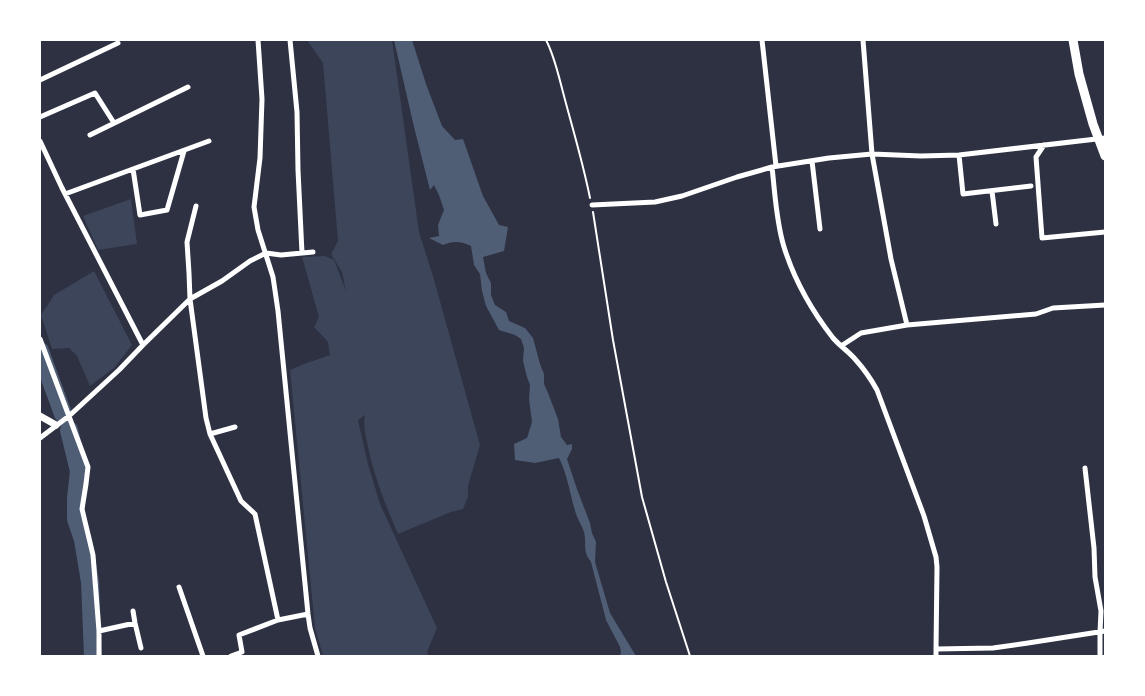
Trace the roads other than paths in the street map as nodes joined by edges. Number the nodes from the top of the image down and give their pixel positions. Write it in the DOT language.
graph roads {
  1 [pos="258,40"];
  2 [pos="290,40"];
  3 [pos="762,40"];
  4 [pos="863,40"];
  5 [pos="1073,40"];
  6 [pos="118,42"];
  7 [pos="40,80"];
  8 [pos="188,87"];
  9 [pos="40,116"];
  10 [pos="114,123"];
  11 [pos="90,135"];
  12 [pos="1102,138"];
  13 [pos="40,141"];
  14 [pos="209,141"];
  15 [pos="1044,145"];
  16 [pos="184,150"];
  17 [pos="872,154"];
  18 [pos="959,155"];
  19 [pos="1105,156"];
  20 [pos="812,161"];
  21 [pos="774,167"];
  22 [pos="133,169"];
  23 [pos="1030,186"];
  24 [pos="992,192"];
  25 [pos="65,194"];
  26 [pos="592,205"];
  27 [pos="196,206"];
  28 [pos="996,224"];
  29 [pos="820,229"];
  30 [pos="1105,232"];
  31 [pos="313,252"];
  32 [pos="266,253"];
  33 [pos="302,253"];
  34 [pos="190,300"];
  35 [pos="1105,305"];
  36 [pos="907,325"];
  37 [pos="40,339"];
  38 [pos="143,346"];
  39 [pos="841,346"];
  40 [pos="40,416"];
  41 [pos="69,416"];
  42 [pos="56,425"];
  43 [pos="235,427"];
  44 [pos="210,434"];
  45 [pos="40,438"];
  46 [pos="1085,468"];
  47 [pos="179,587"];
  48 [pos="133,611"];
  49 [pos="308,614"];
  50 [pos="278,620"];
  51 [pos="135,623"];
  52 [pos="99,631"];
  53 [pos="1102,631"];
  54 [pos="141,648"];
  55 [pos="936,649"];
  56 [pos="99,656"];
  57 [pos="203,656"];
  58 [pos="231,656"];
  59 [pos="318,656"];
  60 [pos="936,656"];
  61 [pos="1100,656"];
  1 -- 32 [label="street"];
  2 -- 33 [label="street"];
  3 -- 21 [label="street"];
  4 -- 17 [label="street"];
  5 -- 12 [label="main road"];
  6 -- 7 [label="street"];
  8 -- 10 [label="street"];
  9 -- 10 [label="street"];
  10 -- 11 [label="street"];
  12 -- 15 [label="street"];
  12 -- 19 [label="main road"];
  13 -- 25 [label="street"];
  14 -- 16 [label="street"];
  15 -- 18 [label="street"];
  15 -- 30 [label="street"];
  16 -- 22 [label="street"];
  16 -- 22 [label="street"];
  17 -- 18 [label="street"];
  17 -- 20 [label="street"];
  17 -- 36 [label="street"];
  18 -- 24 [label="street"];
  20 -- 21 [label="street"];
  20 -- 29 [label="street"];
  21 -- 26 [label="street"];
  21 -- 39 [label="street"];
  22 -- 25 [label="street"];
  23 -- 24 [label="street"];
  24 -- 28 [label="street"];
  25 -- 38 [label="street"];
  27 -- 34 [label="street"];
  31 -- 33 [label="street"];
  32 -- 33 [label="street"];
  32 -- 34 [label="street"];
  32 -- 49 [label="street"];
  34 -- 38 [label="street"];
  34 -- 44 [label="street"];
  35 -- 36 [label="street"];
  36 -- 39 [label="street"];
  37 -- 41 [label="street"];
  38 -- 41 [label="street"];
  39 -- 55 [label="street"];
  40 -- 42 [label="street"];
  41 -- 42 [label="street"];
  41 -- 52 [label="street"];
  42 -- 45 [label="street"];
  43 -- 44 [label="street"];
  44 -- 50 [label="street"];
  46 -- 53 [label="street"];
  47 -- 57 [label="street"];
  48 -- 51 [label="street"];
  49 -- 50 [label="street"];
  49 -- 59 [label="street"];
  50 -- 58 [label="street"];
  51 -- 52 [label="street"];
  51 -- 54 [label="street"];
  52 -- 56 [label="street"];
  53 -- 55 [label="street"];
  53 -- 61 [label="street"];
  55 -- 60 [label="street"];
}
